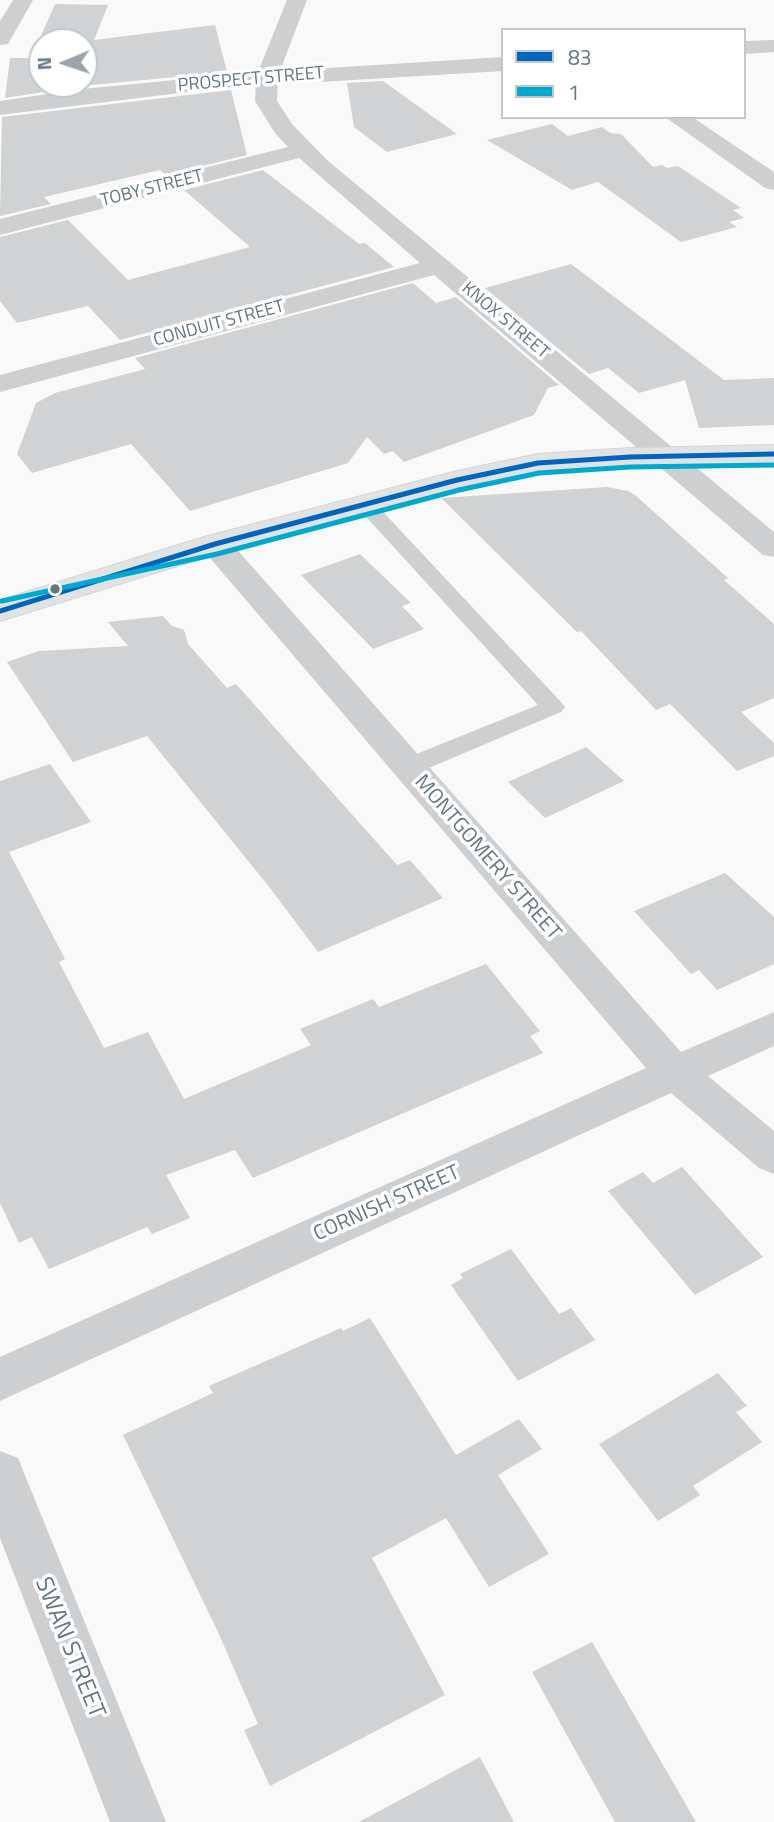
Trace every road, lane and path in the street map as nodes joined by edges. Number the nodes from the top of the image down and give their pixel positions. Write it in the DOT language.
graph roads {
  1 [pos="23,0"];
  2 [pos="297,0"];
  3 [pos="0,39"];
  4 [pos="774,46"];
  5 [pos="746,48"];
  6 [pos="501,65"];
  7 [pos="267,77"];
  8 [pos="0,108"];
  9 [pos="679,119"];
  10 [pos="304,150"];
  11 [pos="774,183"];
  12 [pos="0,227"];
  13 [pos="438,267"];
  14 [pos="0,384"];
  15 [pos="774,454"];
  16 [pos="666,456"];
  17 [pos="365,504"];
  18 [pos="215,544"];
  19 [pos="774,548"];
  20 [pos="0,591"];
  21 [pos="0,611"];
  22 [pos="408,767"];
  23 [pos="774,1028"];
  24 [pos="675,1073"];
  25 [pos="774,1156"];
  26 [pos="0,1380"];
  27 [pos="0,1474"];
  28 [pos="138,1822"];
  1 -- 3 [label="street"];
  2 -- 7 [label="street"];
  4 -- 5 [label="street"];
  6 -- 7 [label="street, PROSPECT STREET"];
  7 -- 8 [label="street, PROSPECT STREET"];
  7 -- 10 [label="street, KNOX STREET"];
  9 -- 11 [label="street"];
  10 -- 12 [label="street, TOBY STREET"];
  10 -- 13 [label="street, KNOX STREET"];
  13 -- 14 [label="street, CONDUIT STREET"];
  13 -- 16 [label="street, KNOX STREET"];
  15 -- 16 [label="main road"];
  16 -- 17 [label="main road"];
  16 -- 19 [label="street, KNOX STREET"];
  17 -- 18 [label="main road"];
  17 -- 22 [label="lane"];
  18 -- 20 [label="main road"];
  18 -- 21 [label="main road"];
  18 -- 22 [label="street, MONTGOMERY STREET"];
  22 -- 24 [label="street, MONTGOMERY STREET"];
  23 -- 24 [label="street, CORNISH STREET"];
  24 -- 25 [label="street, MONTGOMERY STREET"];
  24 -- 26 [label="street, CORNISH STREET"];
  27 -- 28 [label="street, SWAN STREET"];
}
